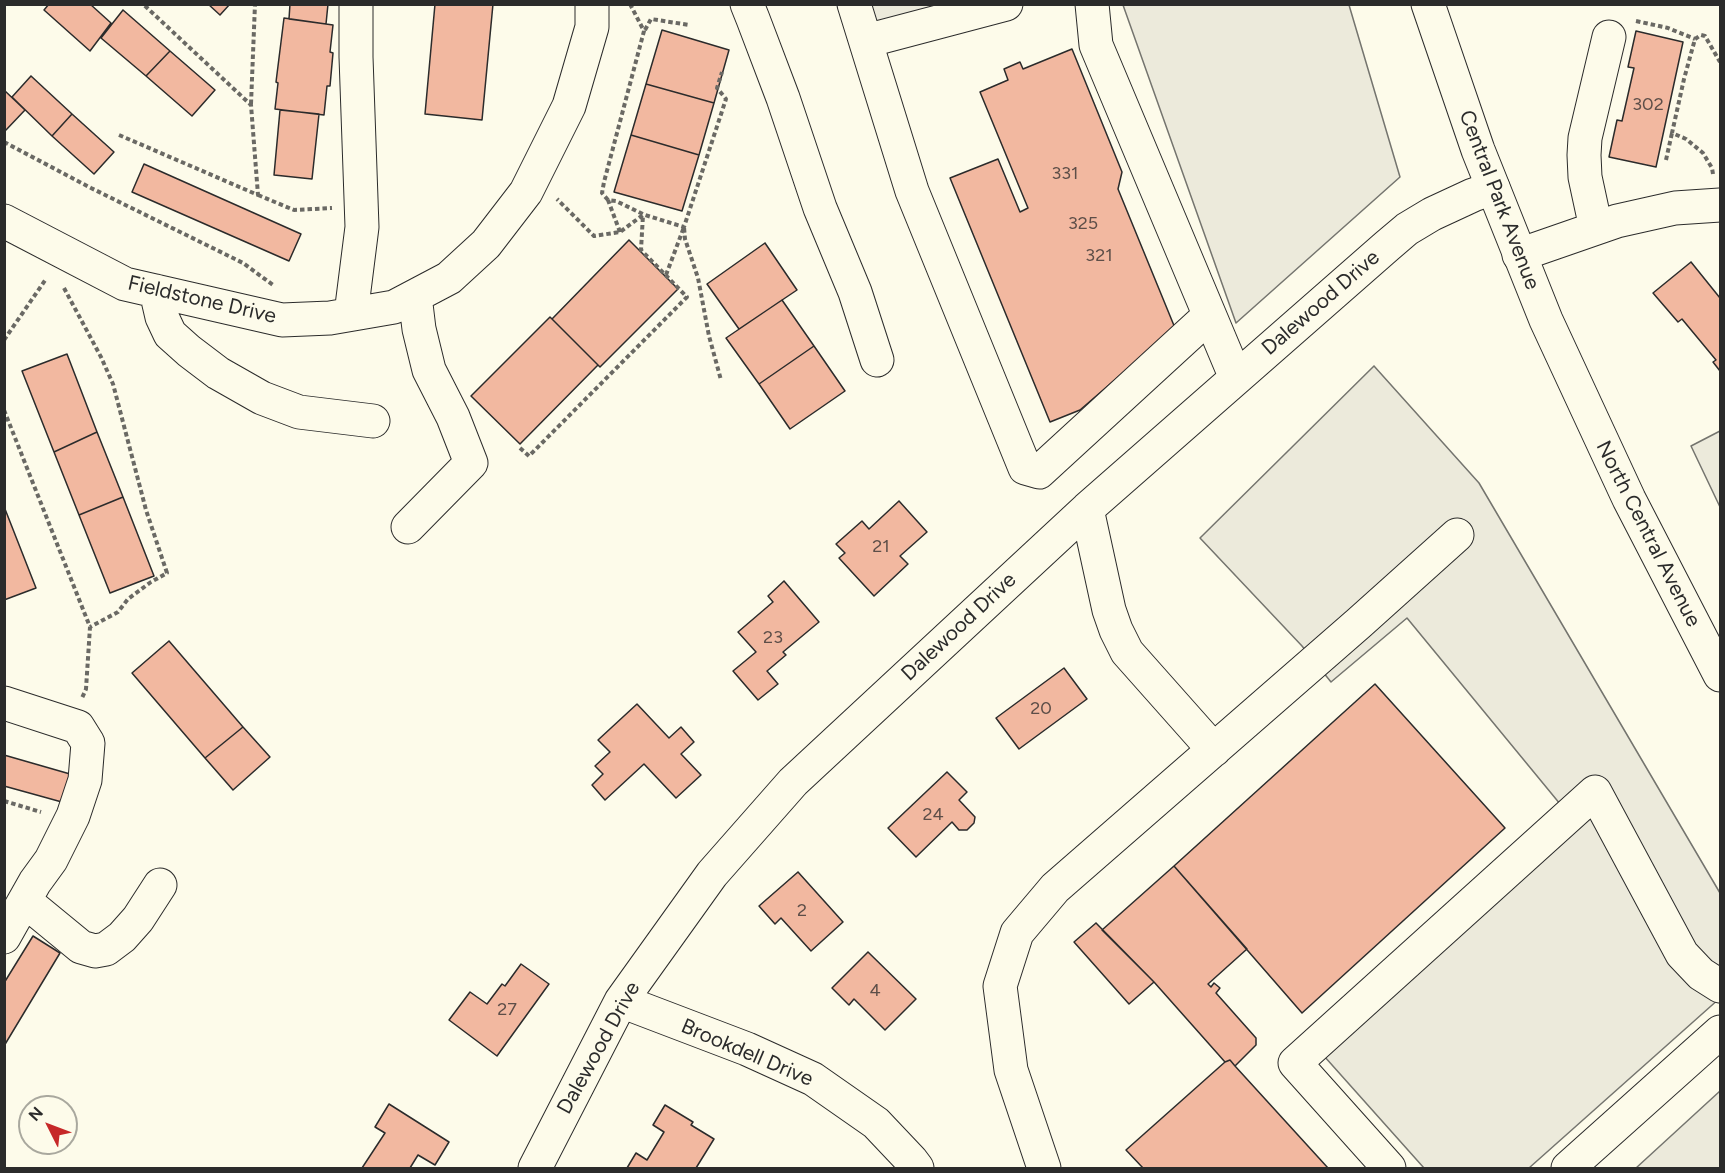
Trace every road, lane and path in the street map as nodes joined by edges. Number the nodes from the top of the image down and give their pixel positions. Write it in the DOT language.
graph roads {
  1 [pos="143,4"];
  2 [pos="255,4"];
  3 [pos="356,4"];
  4 [pos="592,4"];
  5 [pos="630,4"];
  6 [pos="747,4"];
  7 [pos="854,4"];
  8 [pos="1006,4"];
  9 [pos="1092,4"];
  10 [pos="1428,4"];
  11 [pos="689,25"];
  12 [pos="1621,29"];
  13 [pos="644,31"];
  14 [pos="1695,39"];
  15 [pos="866,41"];
  16 [pos="1720,62"];
  17 [pos="722,72"];
  18 [pos="250,105"];
  19 [pos="1672,134"];
  20 [pos="119,135"];
  21 [pos="4,142"];
  22 [pos="1666,160"];
  23 [pos="1493,188"];
  24 [pos="1717,190"];
  25 [pos="551,193"];
  26 [pos="258,195"];
  27 [pos="608,200"];
  28 [pos="334,208"];
  29 [pos="643,214"];
  30 [pos="4,221"];
  31 [pos="684,227"];
  32 [pos="1596,228"];
  33 [pos="620,232"];
  34 [pos="1519,255"];
  35 [pos="52,270"];
  36 [pos="666,275"];
  37 [pos="58,279"];
  38 [pos="278,288"];
  39 [pos="156,291"];
  40 [pos="415,296"];
  41 [pos="351,314"];
  42 [pos="1209,316"];
  43 [pos="4,340"];
  44 [pos="877,360"];
  45 [pos="1236,378"];
  46 [pos="721,380"];
  47 [pos="1578,391"];
  48 [pos="4,410"];
  49 [pos="373,421"];
  50 [pos="520,448"];
  51 [pos="1087,509"];
  52 [pos="408,527"];
  53 [pos="1458,535"];
  54 [pos="90,627"];
  55 [pos="1720,675"];
  56 [pos="4,703"];
  57 [pos="72,726"];
  58 [pos="1214,750"];
  59 [pos="160,885"];
  60 [pos="25,901"];
  61 [pos="4,937"];
  62 [pos="1720,986"];
  63 [pos="621,1001"];
  64 [pos="1720,1032"];
  65 [pos="535,1168"];
  66 [pos="917,1168"];
  67 [pos="1044,1168"];
  68 [pos="1389,1168"];
  69 [pos="1568,1168"];
  1 -- 18 [label="path"];
  2 -- 18 [label="path"];
  3 -- 41 [label="street"];
  4 -- 40 [label="street, Fieldstone Drive"];
  5 -- 13 [label="path"];
  6 -- 44 [label="street"];
  7 -- 15 [label="street"];
  8 -- 15 [label="street"];
  9 -- 42 [label="street"];
  10 -- 23 [label="street, Central Park Avenue"];
  11 -- 13 [label="path"];
  12 -- 14 [label="path"];
  12 -- 32 [label="street"];
  13 -- 27 [label="path"];
  14 -- 16 [label="path"];
  14 -- 19 [label="path"];
  15 -- 42 [label="street"];
  17 -- 31 [label="path"];
  18 -- 26 [label="path"];
  19 -- 22 [label="path"];
  19 -- 24 [label="path"];
  20 -- 26 [label="path"];
  21 -- 38 [label="path"];
  23 -- 34 [label="street, Central Park Avenue"];
  23 -- 45 [label="street, Dalewood Drive"];
  24 -- 32 [label="street"];
  25 -- 33 [label="path"];
  26 -- 28 [label="path"];
  27 -- 29 [label="path"];
  27 -- 33 [label="path"];
  29 -- 31 [label="path"];
  29 -- 33 [label="path"];
  29 -- 36 [label="path"];
  30 -- 39 [label="street, Fieldstone Drive"];
  31 -- 36 [label="path"];
  31 -- 46 [label="path"];
  32 -- 34 [label="street"];
  34 -- 47 [label="street, Central Park Avenue"];
  35 -- 43 [label="path"];
  36 -- 50 [label="path"];
  37 -- 54 [label="path"];
  39 -- 41 [label="street, Fieldstone Drive"];
  39 -- 49 [label="street"];
  40 -- 41 [label="street, Fieldstone Drive"];
  40 -- 52 [label="street"];
  42 -- 45 [label="street"];
  45 -- 51 [label="street, Dalewood Drive"];
  47 -- 55 [label="street, North Central Avenue"];
  48 -- 54 [label="path"];
  51 -- 58 [label="street"];
  51 -- 63 [label="street, Dalewood Drive"];
  53 -- 58 [label="street"];
  54 -- 57 [label="path"];
  56 -- 57 [label="street"];
  57 -- 60 [label="street"];
  58 -- 67 [label="street"];
  59 -- 60 [label="street"];
  60 -- 61 [label="street"];
  62 -- 68 [label="street"];
  63 -- 65 [label="street, Dalewood Drive"];
  63 -- 66 [label="street, Brookdell Drive"];
  64 -- 69 [label="street"];
}
